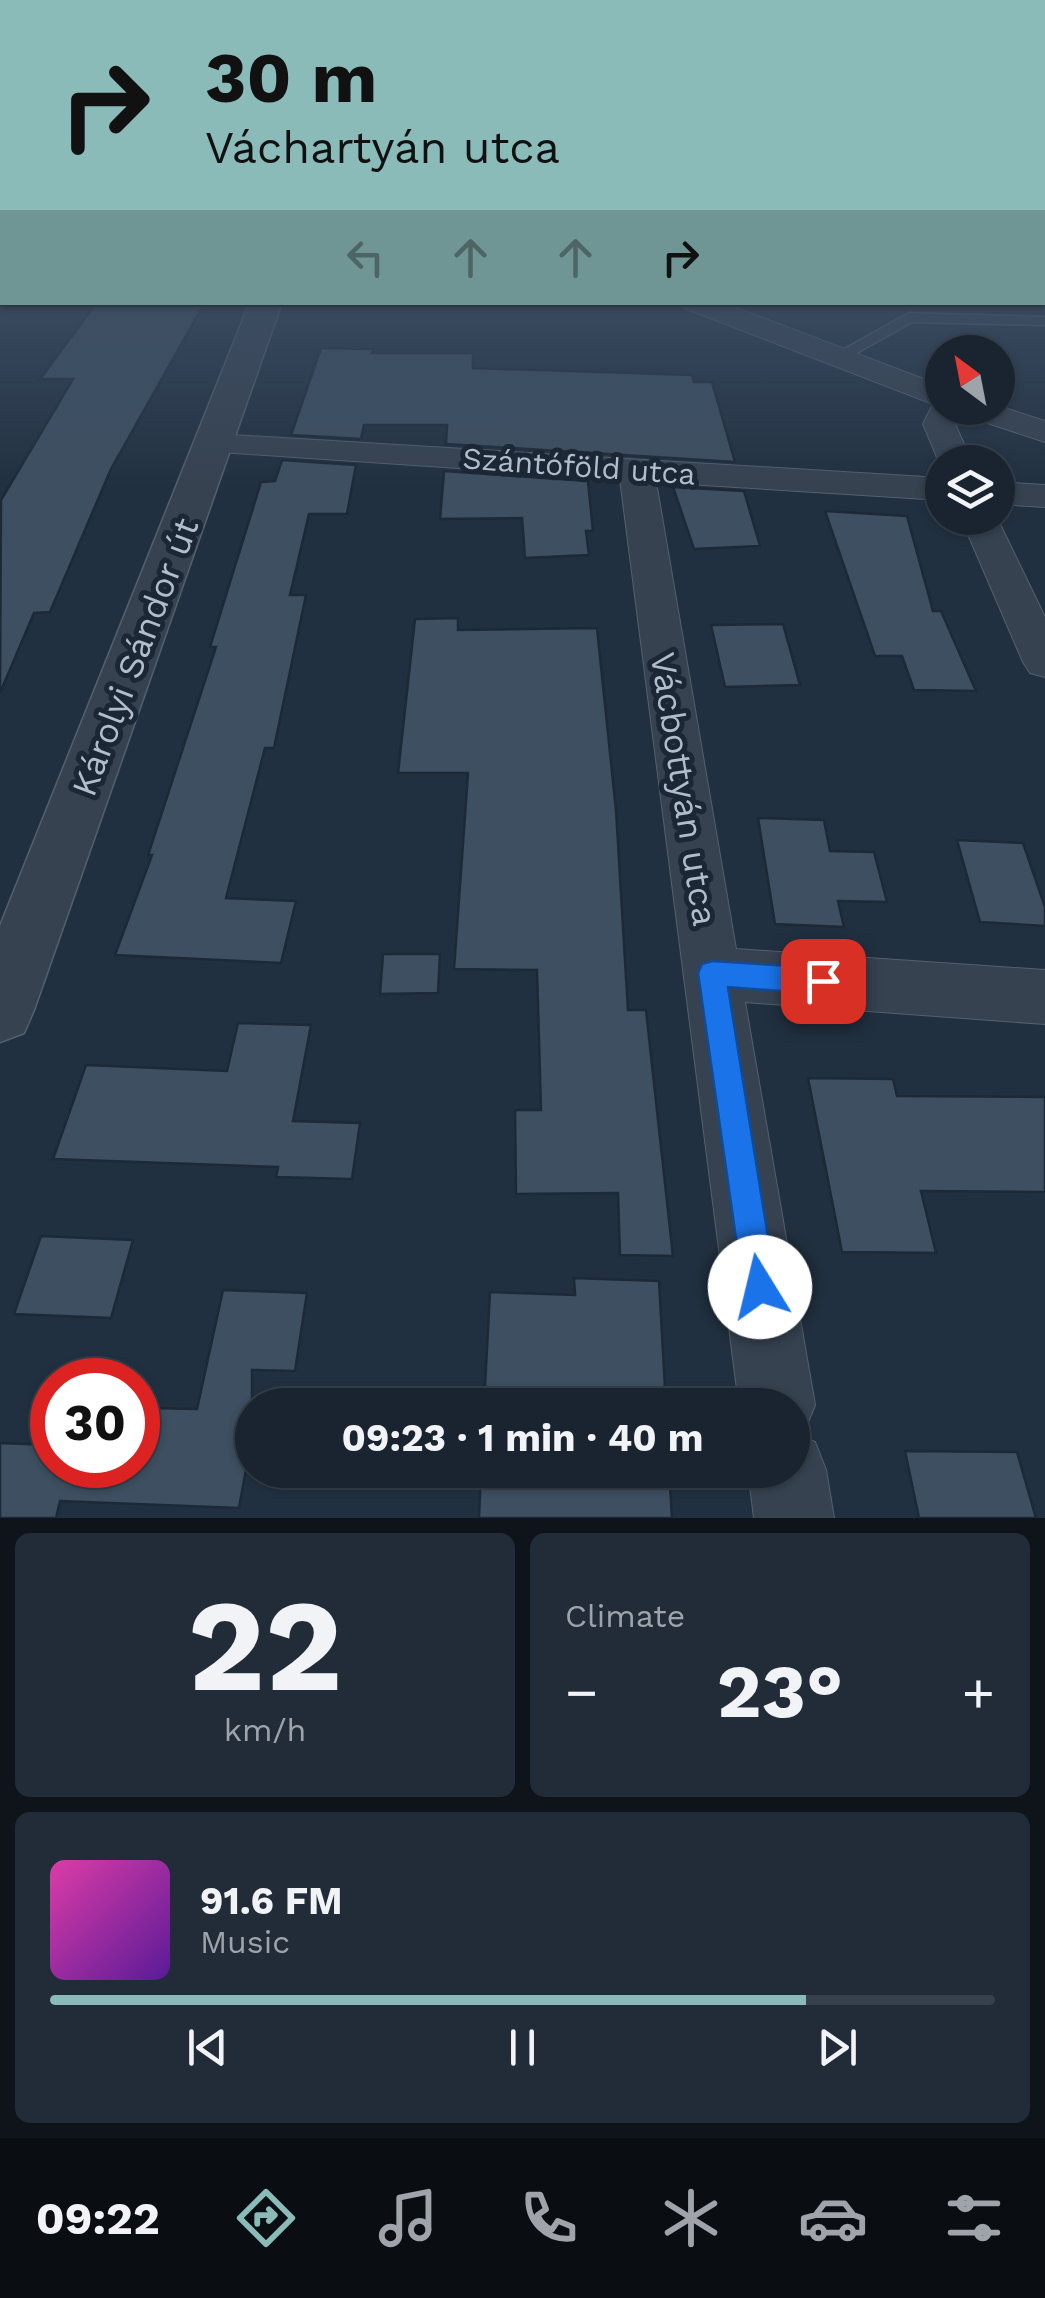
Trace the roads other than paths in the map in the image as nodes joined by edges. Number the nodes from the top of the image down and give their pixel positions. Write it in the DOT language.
graph roads {
  1 [pos="250,347"];
  2 [pos="811,347"];
  3 [pos="857,347"];
  4 [pos="838,357"];
  5 [pos="925,390"];
  6 [pos="1015,422"];
  7 [pos="1045,432"];
  8 [pos="216,444"];
  9 [pos="636,469"];
  10 [pos="925,488"];
  11 [pos="1015,494"];
  12 [pos="1045,496"];
  13 [pos="987,535"];
  14 [pos="1045,662"];
  15 [pos="712,973"];
  16 [pos="1045,996"];
  17 [pos="0,1010"];
  18 [pos="774,1388"];
  19 [pos="790,1488"];
  20 [pos="794,1518"];
  1 -- 8 [label="street, Károlyi Sándor út"];
  2 -- 4 [label="street"];
  3 -- 4 [label="lane"];
  4 -- 5 [label="street"];
  6 -- 7 [label="street"];
  8 -- 9 [label="street, Szántóföld utca"];
  8 -- 17 [label="street, Károlyi Sándor út"];
  9 -- 10 [label="street, Szántóföld utca"];
  9 -- 15 [label="street, Vácbottyán utca"];
  11 -- 12 [label="street"];
  13 -- 14 [label="street"];
  15 -- 16 [label="street"];
  15 -- 18 [label="street, Vácbottyán utca"];
  19 -- 20 [label="street"];
}
